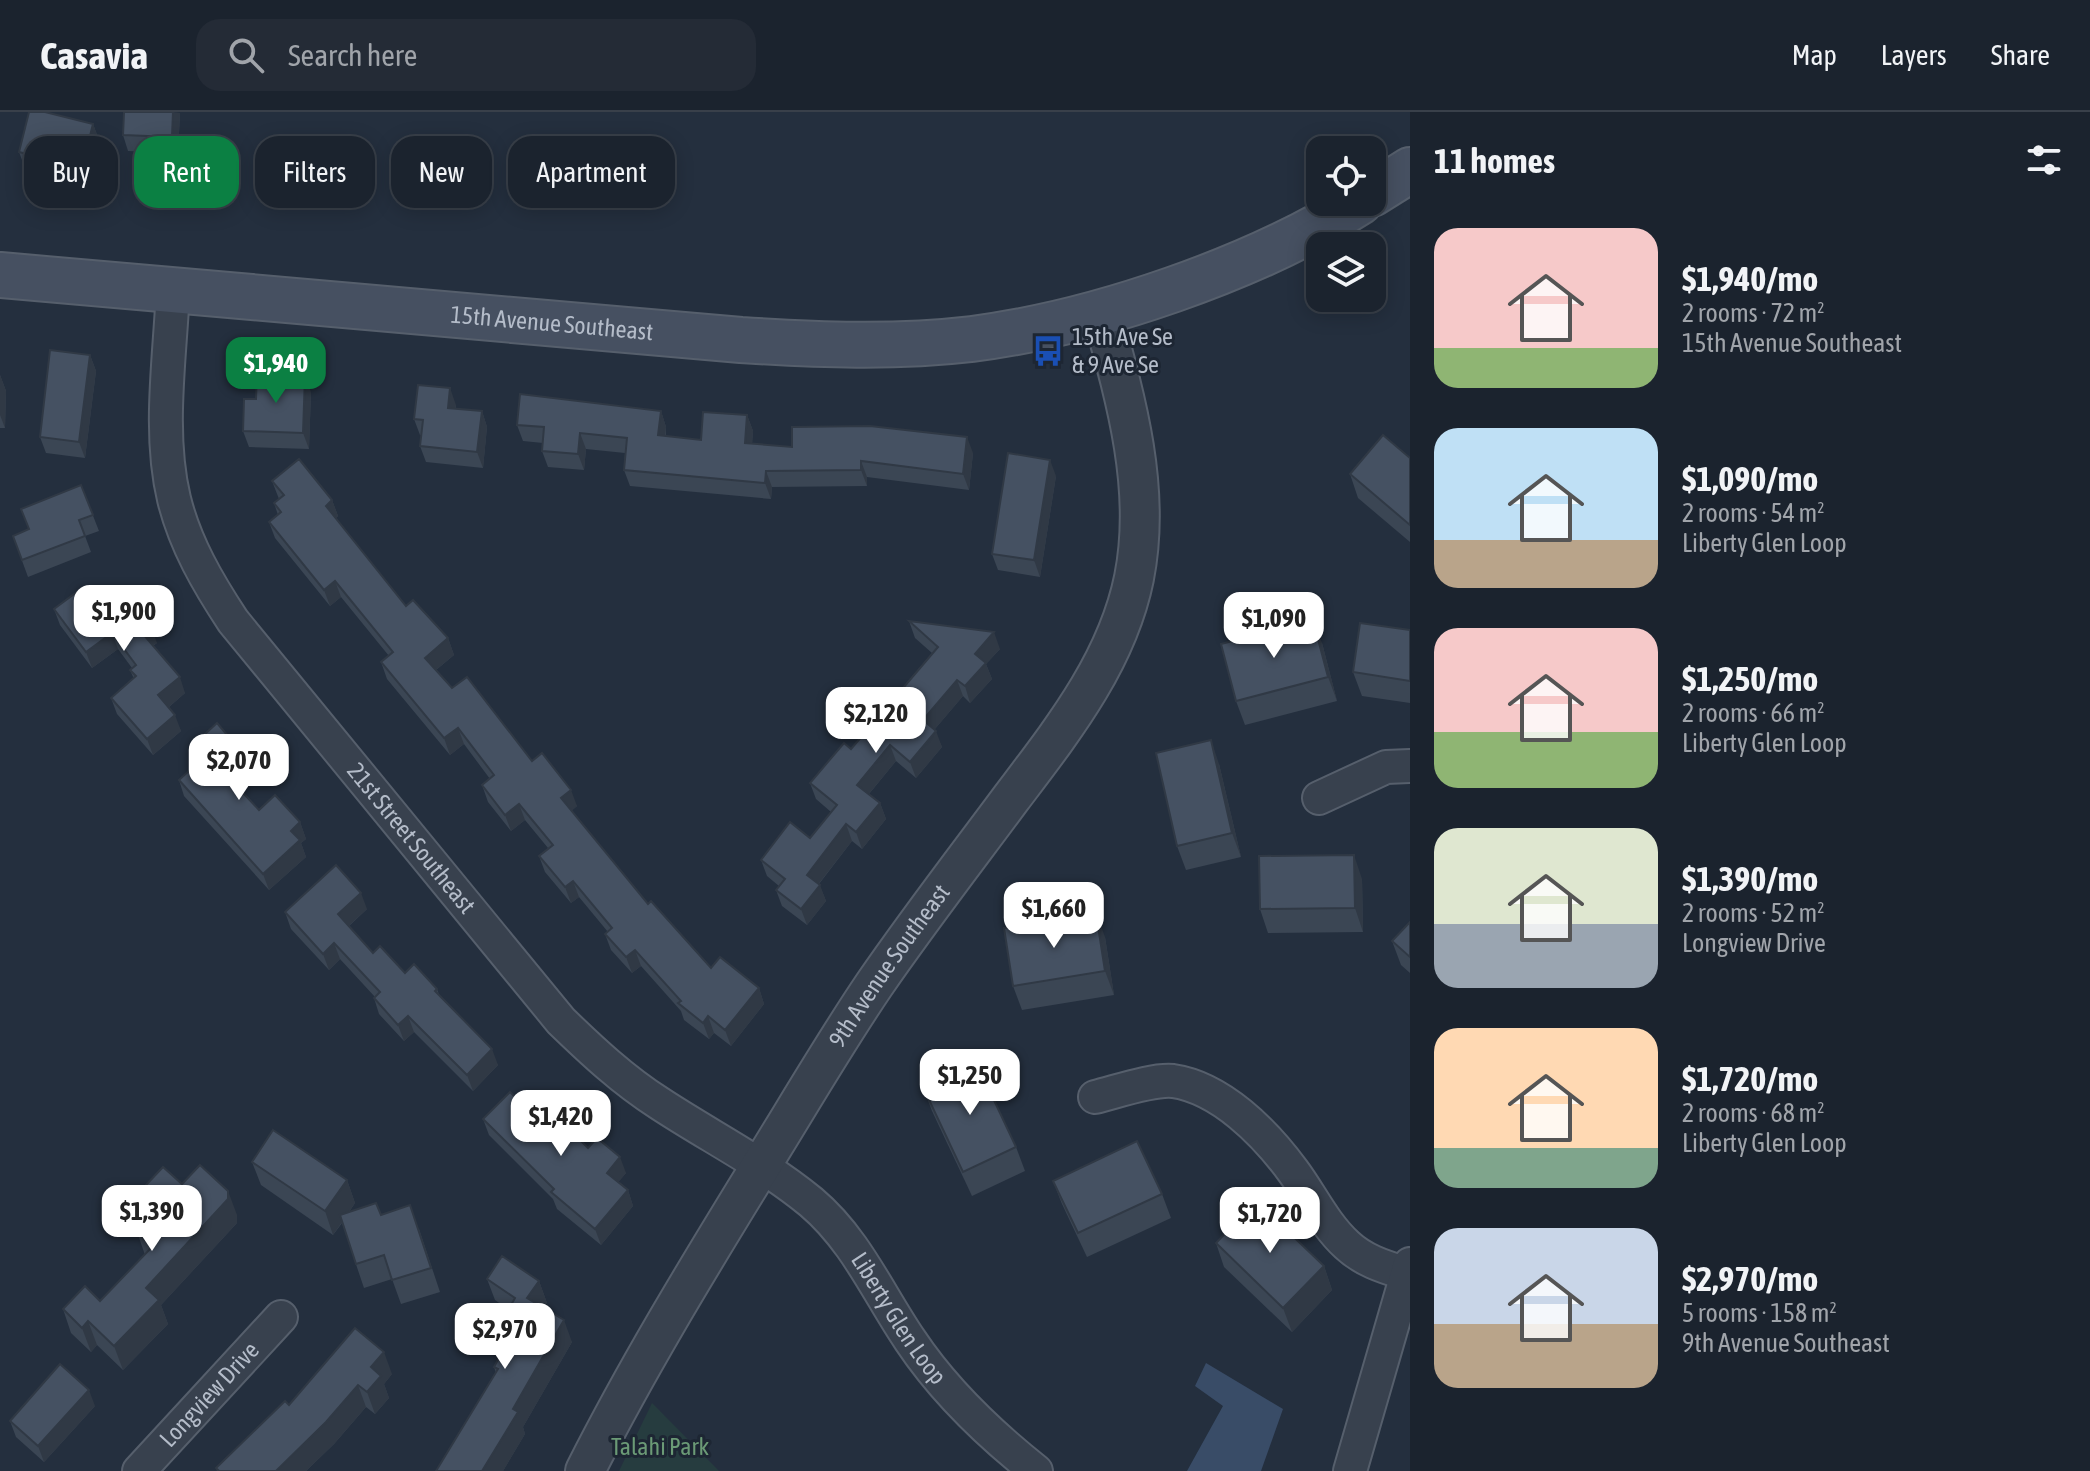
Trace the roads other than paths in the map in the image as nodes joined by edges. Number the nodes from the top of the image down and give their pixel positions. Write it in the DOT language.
graph roads {
  1 [pos="1410,170"];
  2 [pos="1386,185"];
  3 [pos="1337,216"];
  4 [pos="0,275"];
  5 [pos="173,289"];
  6 [pos="1101,310"];
  7 [pos="1410,766"];
  8 [pos="1319,798"];
  9 [pos="1095,1097"];
  10 [pos="761,1167"];
  11 [pos="1408,1269"];
  12 [pos="281,1317"];
  13 [pos="139,1471"];
  14 [pos="585,1471"];
  15 [pos="1036,1471"];
  16 [pos="1350,1471"];
  1 -- 2 [label="main road"];
  3 -- 6 [label="main road, 15th Avenue Southeast"];
  4 -- 5 [label="main road, 15th Avenue Southeast"];
  5 -- 6 [label="main road, 15th Avenue Southeast"];
  5 -- 10 [label="street, 21st Street Southeast"];
  6 -- 10 [label="street, 9th Avenue Southeast"];
  7 -- 8 [label="street"];
  9 -- 11 [label="street"];
  10 -- 14 [label="street, 9th Avenue Southeast"];
  10 -- 15 [label="street, Liberty Glen Loop"];
  11 -- 16 [label="street"];
  12 -- 13 [label="street, Longview Drive"];
}
